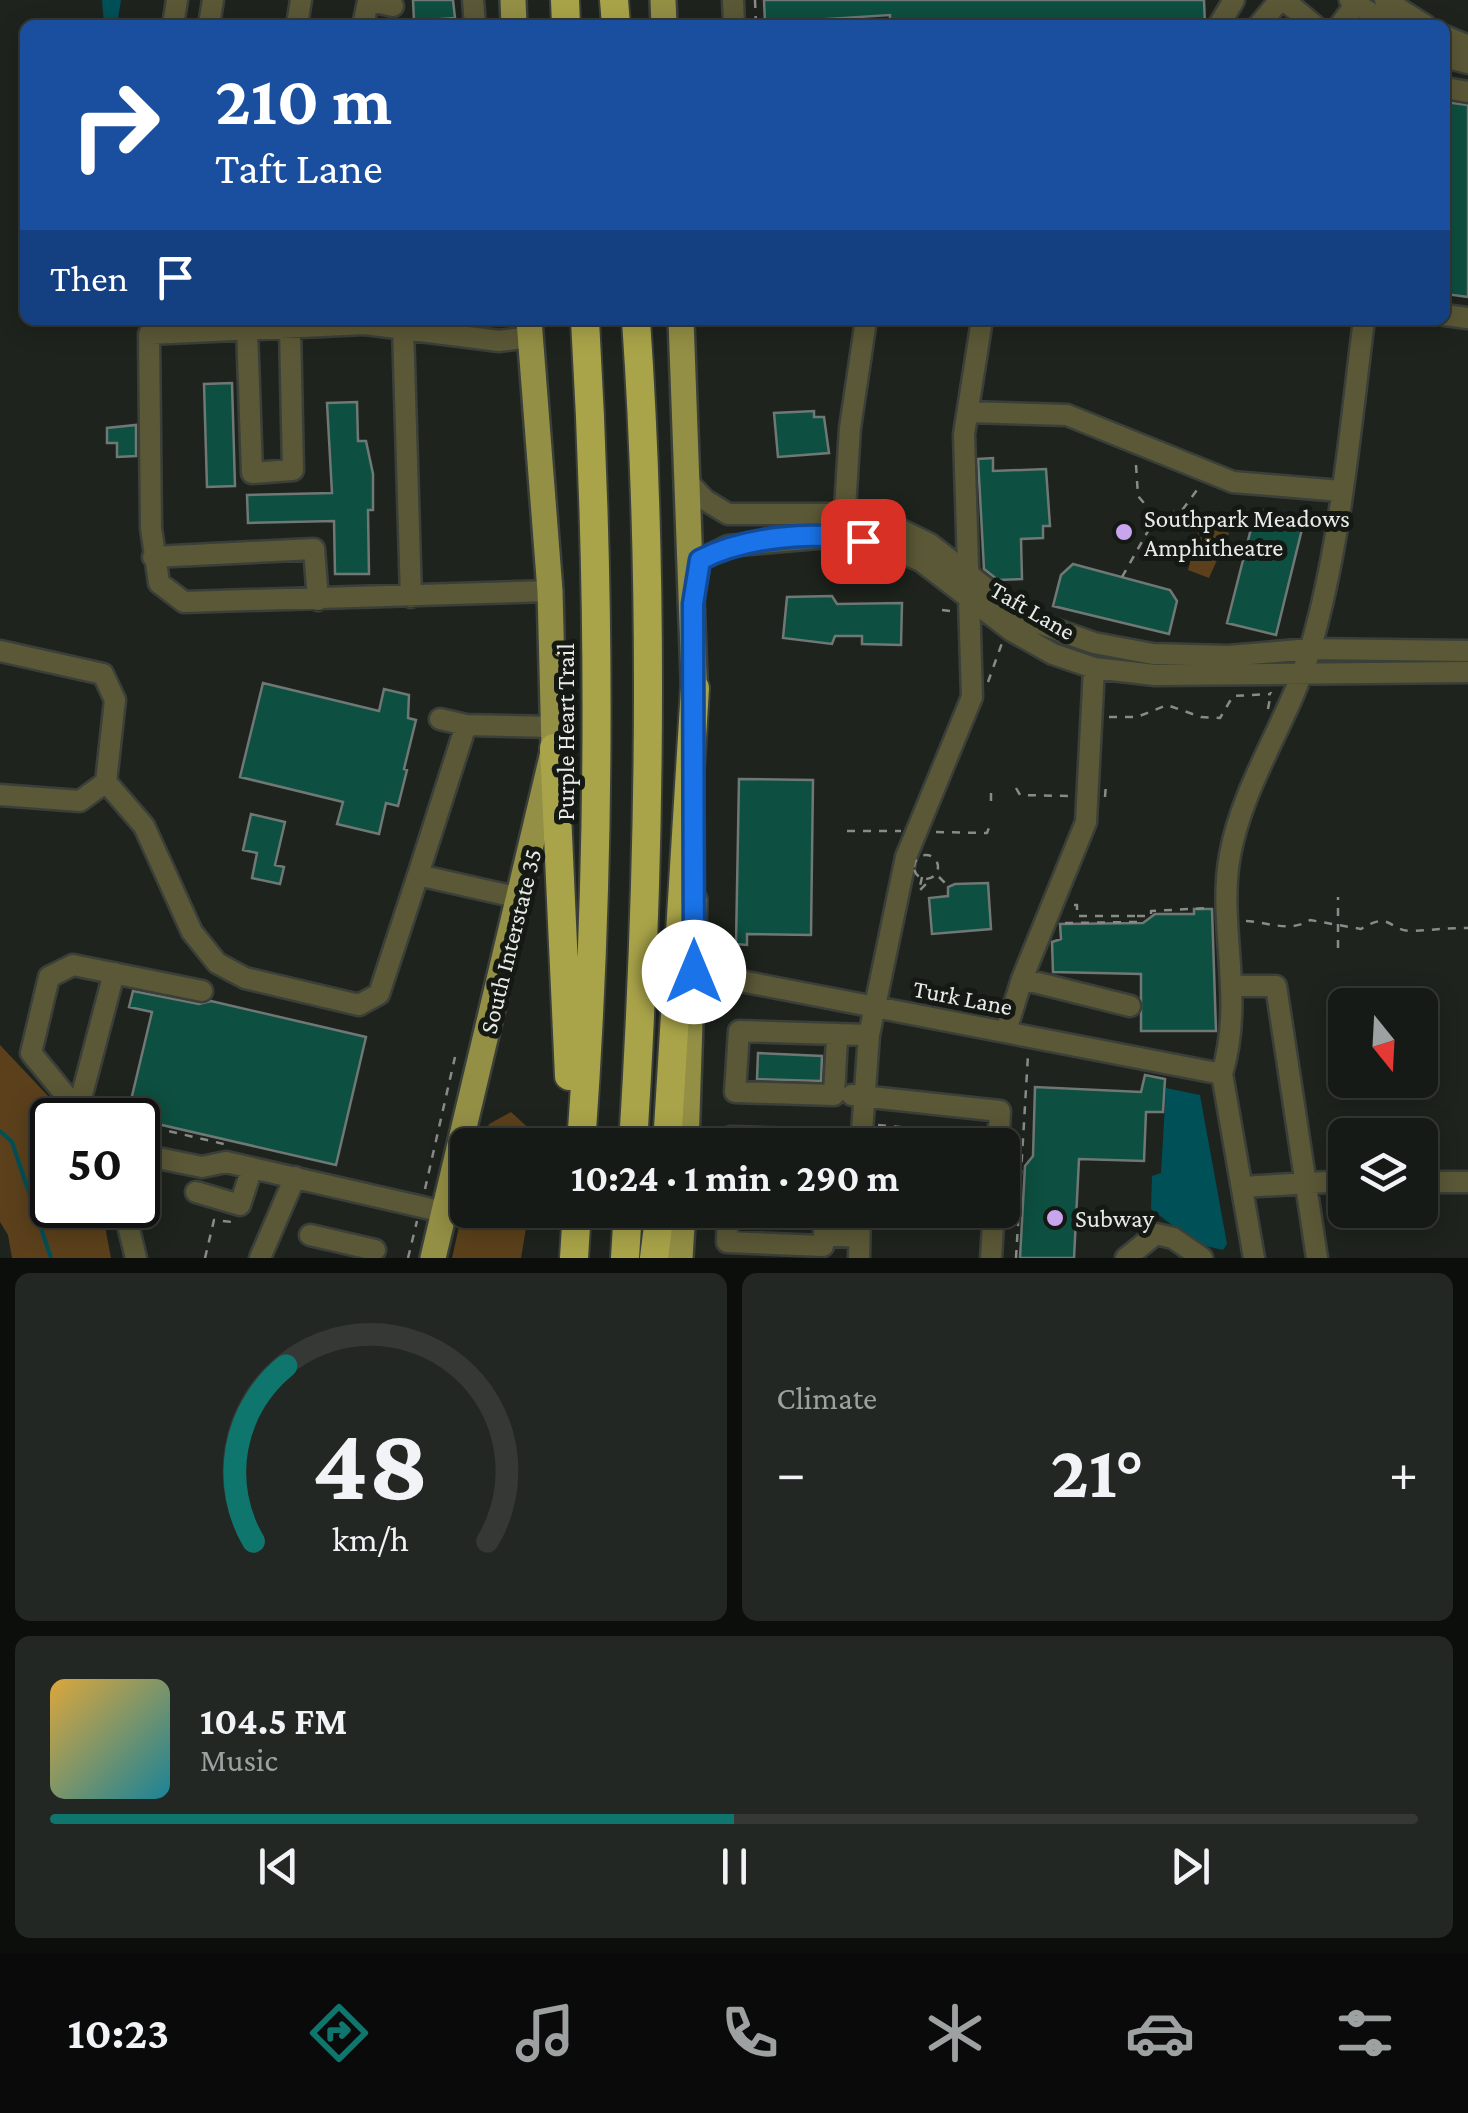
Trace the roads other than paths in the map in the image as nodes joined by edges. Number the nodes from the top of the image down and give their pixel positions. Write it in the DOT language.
graph roads {
  1 [pos="1282,0"];
  2 [pos="1385,0"];
  3 [pos="368,1"];
  4 [pos="1355,1"];
  5 [pos="393,10"];
  6 [pos="1263,20"];
  7 [pos="1308,20"];
  8 [pos="1383,20"];
  9 [pos="1418,20"];
  10 [pos="328,325"];
  11 [pos="388,325"];
  12 [pos="584,325"];
  13 [pos="636,325"];
  14 [pos="681,325"];
  15 [pos="865,325"];
  16 [pos="981,325"];
  17 [pos="1363,325"];
  18 [pos="403,327"];
  19 [pos="290,328"];
  20 [pos="530,328"];
  21 [pos="247,329"];
  22 [pos="968,412"];
  23 [pos="688,481"];
  24 [pos="1341,492"];
  25 [pos="847,514"];
  26 [pos="840,536"];
  27 [pos="153,557"];
  28 [pos="968,577"];
  29 [pos="550,591"];
  30 [pos="411,597"];
  31 [pos="318,600"];
  32 [pos="970,602"];
  33 [pos="693,604"];
  34 [pos="1310,650"];
  35 [pos="0,651"];
  36 [pos="1468,651"];
  37 [pos="1094,668"];
  38 [pos="1302,671"];
  39 [pos="1468,672"];
  40 [pos="695,688"];
  41 [pos="440,719"];
  42 [pos="466,725"];
  43 [pos="554,738"];
  44 [pos="106,782"];
  45 [pos="0,795"];
  46 [pos="418,875"];
  47 [pos="520,898"];
  48 [pos="694,972"];
  49 [pos="114,974"];
  50 [pos="1022,979"];
  51 [pos="1233,986"];
  52 [pos="202,991"];
  53 [pos="876,1005"];
  54 [pos="1130,1006"];
  55 [pos="1006,1032"];
  56 [pos="869,1035"];
  57 [pos="837,1037"];
  58 [pos="1222,1074"];
  59 [pos="834,1095"];
  60 [pos="862,1095"];
  61 [pos="68,1098"];
  62 [pos="86,1098"];
  63 [pos="568,1128"];
  64 [pos="583,1128"];
  65 [pos="633,1128"];
  66 [pos="668,1128"];
  67 [pos="687,1128"];
  68 [pos="862,1128"];
  69 [pos="998,1128"];
  70 [pos="160,1159"];
  71 [pos="252,1168"];
  72 [pos="295,1177"];
  73 [pos="1328,1181"];
  74 [pos="1305,1182"];
  75 [pos="1438,1182"];
  76 [pos="1468,1182"];
  77 [pos="1242,1188"];
  78 [pos="196,1192"];
  79 [pos="444,1212"];
  80 [pos="129,1228"];
  81 [pos="570,1228"];
  82 [pos="575,1228"];
  83 [pos="627,1228"];
  84 [pos="658,1228"];
  85 [pos="682,1228"];
  86 [pos="727,1228"];
  87 [pos="825,1228"];
  88 [pos="993,1228"];
  89 [pos="310,1235"];
  90 [pos="824,1235"];
  91 [pos="859,1248"];
  92 [pos="374,1250"];
  93 [pos="136,1258"];
  94 [pos="260,1258"];
  95 [pos="433,1258"];
  96 [pos="572,1258"];
  97 [pos="625,1258"];
  98 [pos="654,1258"];
  99 [pos="680,1258"];
  100 [pos="991,1258"];
  101 [pos="1126,1258"];
  102 [pos="1202,1258"];
  103 [pos="1254,1258"];
  104 [pos="1317,1258"];
  1 -- 6 [label="street"];
  1 -- 7 [label="street"];
  2 -- 9 [label="street"];
  3 -- 5 [label="street"];
  4 -- 8 [label="street"];
  10 -- 19 [label="street"];
  11 -- 18 [label="street"];
  12 -- 64 [label="highway, Purple Heart Trail"];
  13 -- 65 [label="highway"];
  14 -- 23 [label="main road"];
  15 -- 25 [label="street"];
  16 -- 22 [label="street"];
  17 -- 24 [label="street"];
  18 -- 20 [label="street"];
  18 -- 30 [label="street"];
  19 -- 21 [label="street"];
  19 -- 21 [label="street"];
  20 -- 29 [label="main road, South Interstate 35"];
  21 -- 27 [label="street"];
  22 -- 24 [label="street"];
  22 -- 28 [label="street"];
  23 -- 25 [label="street, Taft Lane"];
  23 -- 33 [label="main road"];
  24 -- 34 [label="street"];
  25 -- 26 [label="street"];
  25 -- 28 [label="street, Taft Lane"];
  26 -- 32 [label="street, Taft Lane"];
  26 -- 33 [label="street, Taft Lane"];
  27 -- 31 [label="street"];
  27 -- 31 [label="street"];
  28 -- 32 [label="street"];
  28 -- 34 [label="street, Taft Lane"];
  29 -- 30 [label="street"];
  29 -- 43 [label="main road, South Interstate 35"];
  30 -- 31 [label="street"];
  32 -- 37 [label="street, Taft Lane"];
  32 -- 53 [label="street"];
  33 -- 40 [label="main road"];
  34 -- 36 [label="street, Taft Lane"];
  34 -- 38 [label="street"];
  35 -- 44 [label="street"];
  37 -- 38 [label="street, Taft Lane"];
  37 -- 50 [label="street"];
  38 -- 39 [label="street, Taft Lane"];
  38 -- 51 [label="street"];
  40 -- 48 [label="main road"];
  40 -- 66 [label="highway"];
  41 -- 42 [label="street"];
  42 -- 43 [label="street"];
  42 -- 46 [label="street"];
  43 -- 47 [label="main road, South Interstate 35"];
  43 -- 63 [label="highway"];
  44 -- 45 [label="street"];
  44 -- 46 [label="street"];
  46 -- 47 [label="street"];
  47 -- 79 [label="main road, South Interstate 35"];
  48 -- 53 [label="street, Turk Lane"];
  48 -- 67 [label="main road"];
  49 -- 52 [label="street"];
  49 -- 61 [label="street"];
  49 -- 62 [label="street"];
  50 -- 54 [label="street"];
  50 -- 55 [label="street"];
  51 -- 58 [label="street"];
  51 -- 74 [label="street"];
  53 -- 55 [label="street, Turk Lane"];
  53 -- 56 [label="street"];
  55 -- 58 [label="street, Turk Lane"];
  56 -- 57 [label="street"];
  56 -- 60 [label="street"];
  57 -- 59 [label="street"];
  57 -- 59 [label="street"];
  58 -- 77 [label="street"];
  59 -- 60 [label="street"];
  60 -- 68 [label="street"];
  60 -- 69 [label="street"];
  70 -- 71 [label="street"];
  71 -- 72 [label="street"];
  71 -- 78 [label="street"];
  72 -- 79 [label="street"];
  72 -- 94 [label="street"];
  73 -- 74 [label="street"];
  74 -- 77 [label="street"];
  74 -- 104 [label="street"];
  75 -- 76 [label="street"];
  77 -- 103 [label="street"];
  79 -- 95 [label="main road, South Interstate 35"];
  80 -- 93 [label="street"];
  81 -- 96 [label="highway"];
  82 -- 96 [label="highway"];
  83 -- 97 [label="highway"];
  84 -- 98 [label="highway"];
  85 -- 99 [label="main road"];
  86 -- 90 [label="street"];
  87 -- 90 [label="street"];
  88 -- 100 [label="street"];
  89 -- 92 [label="street"];
  90 -- 91 [label="street"];
  101 -- 102 [label="street"];
}
